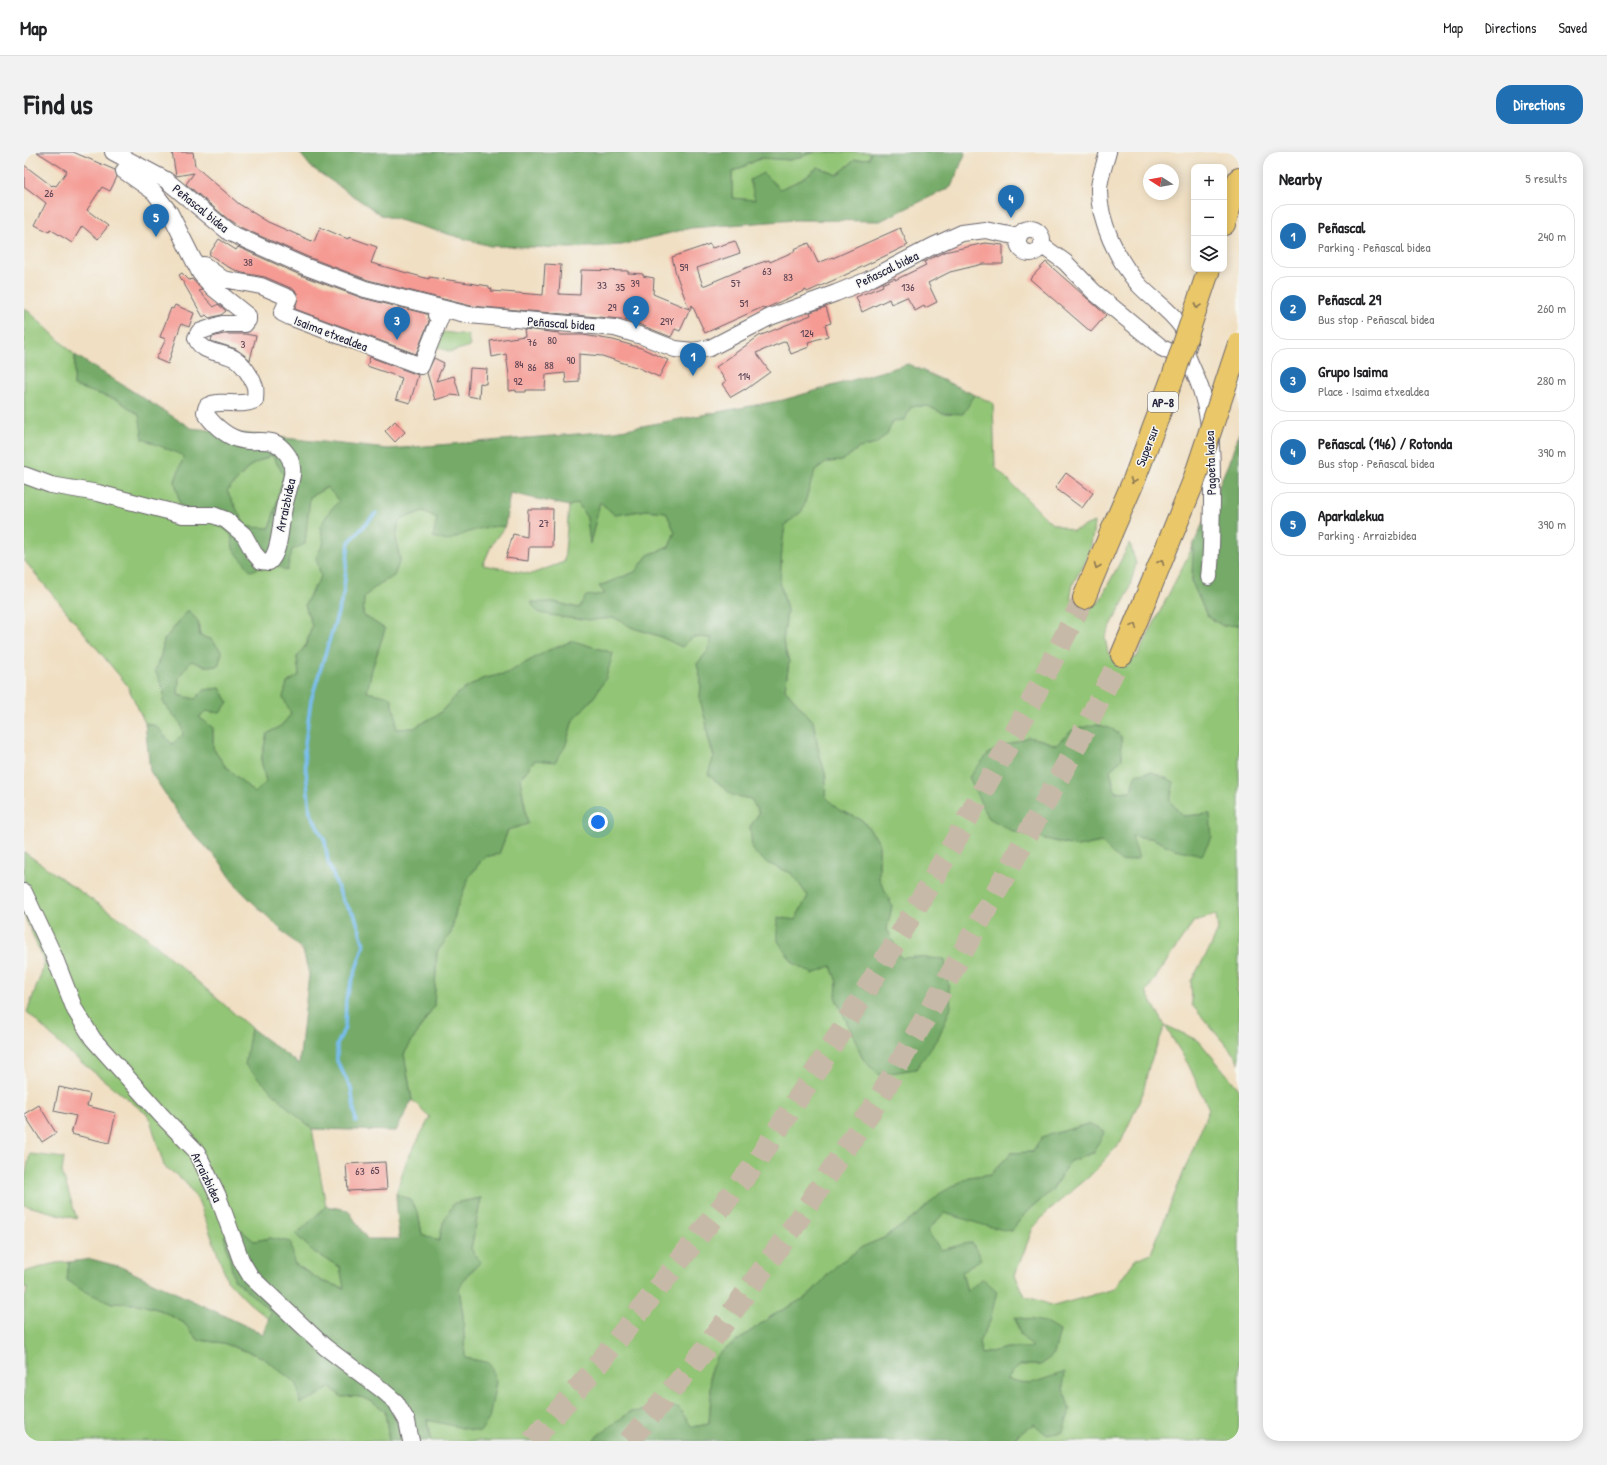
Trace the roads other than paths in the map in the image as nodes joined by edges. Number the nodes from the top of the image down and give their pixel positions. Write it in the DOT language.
graph roads {
  1 [pos="113,152"];
  2 [pos="1108,152"];
  3 [pos="130,161"];
  4 [pos="1239,180"];
  5 [pos="1227,215"];
  6 [pos="204,265"];
  7 [pos="1208,272"];
  8 [pos="438,308"];
  9 [pos="1239,344"];
  10 [pos="1186,353"];
  11 [pos="24,475"];
  12 [pos="1208,577"];
  13 [pos="1084,598"];
  14 [pos="1122,655"];
  15 [pos="24,892"];
  16 [pos="411,1441"];
  1 -- 3 [label="street, Peñascal bidea"];
  2 -- 10 [label="street"];
  3 -- 8 [label="street, Peñascal bidea"];
  3 -- 11 [label="street, Arraizbidea"];
  4 -- 5 [label="highway"];
  6 -- 8 [label="street, Isaima etxealdea"];
  7 -- 13 [label="highway, Supersur / AP-8, one-way, bridge"];
  8 -- 10 [label="street, Peñascal bidea"];
  14 -- 9 [label="highway, one-way, bridge"];
  10 -- 12 [label="street, Pagoeta kalea"];
  15 -- 16 [label="street, Arraizbidea"];
}
